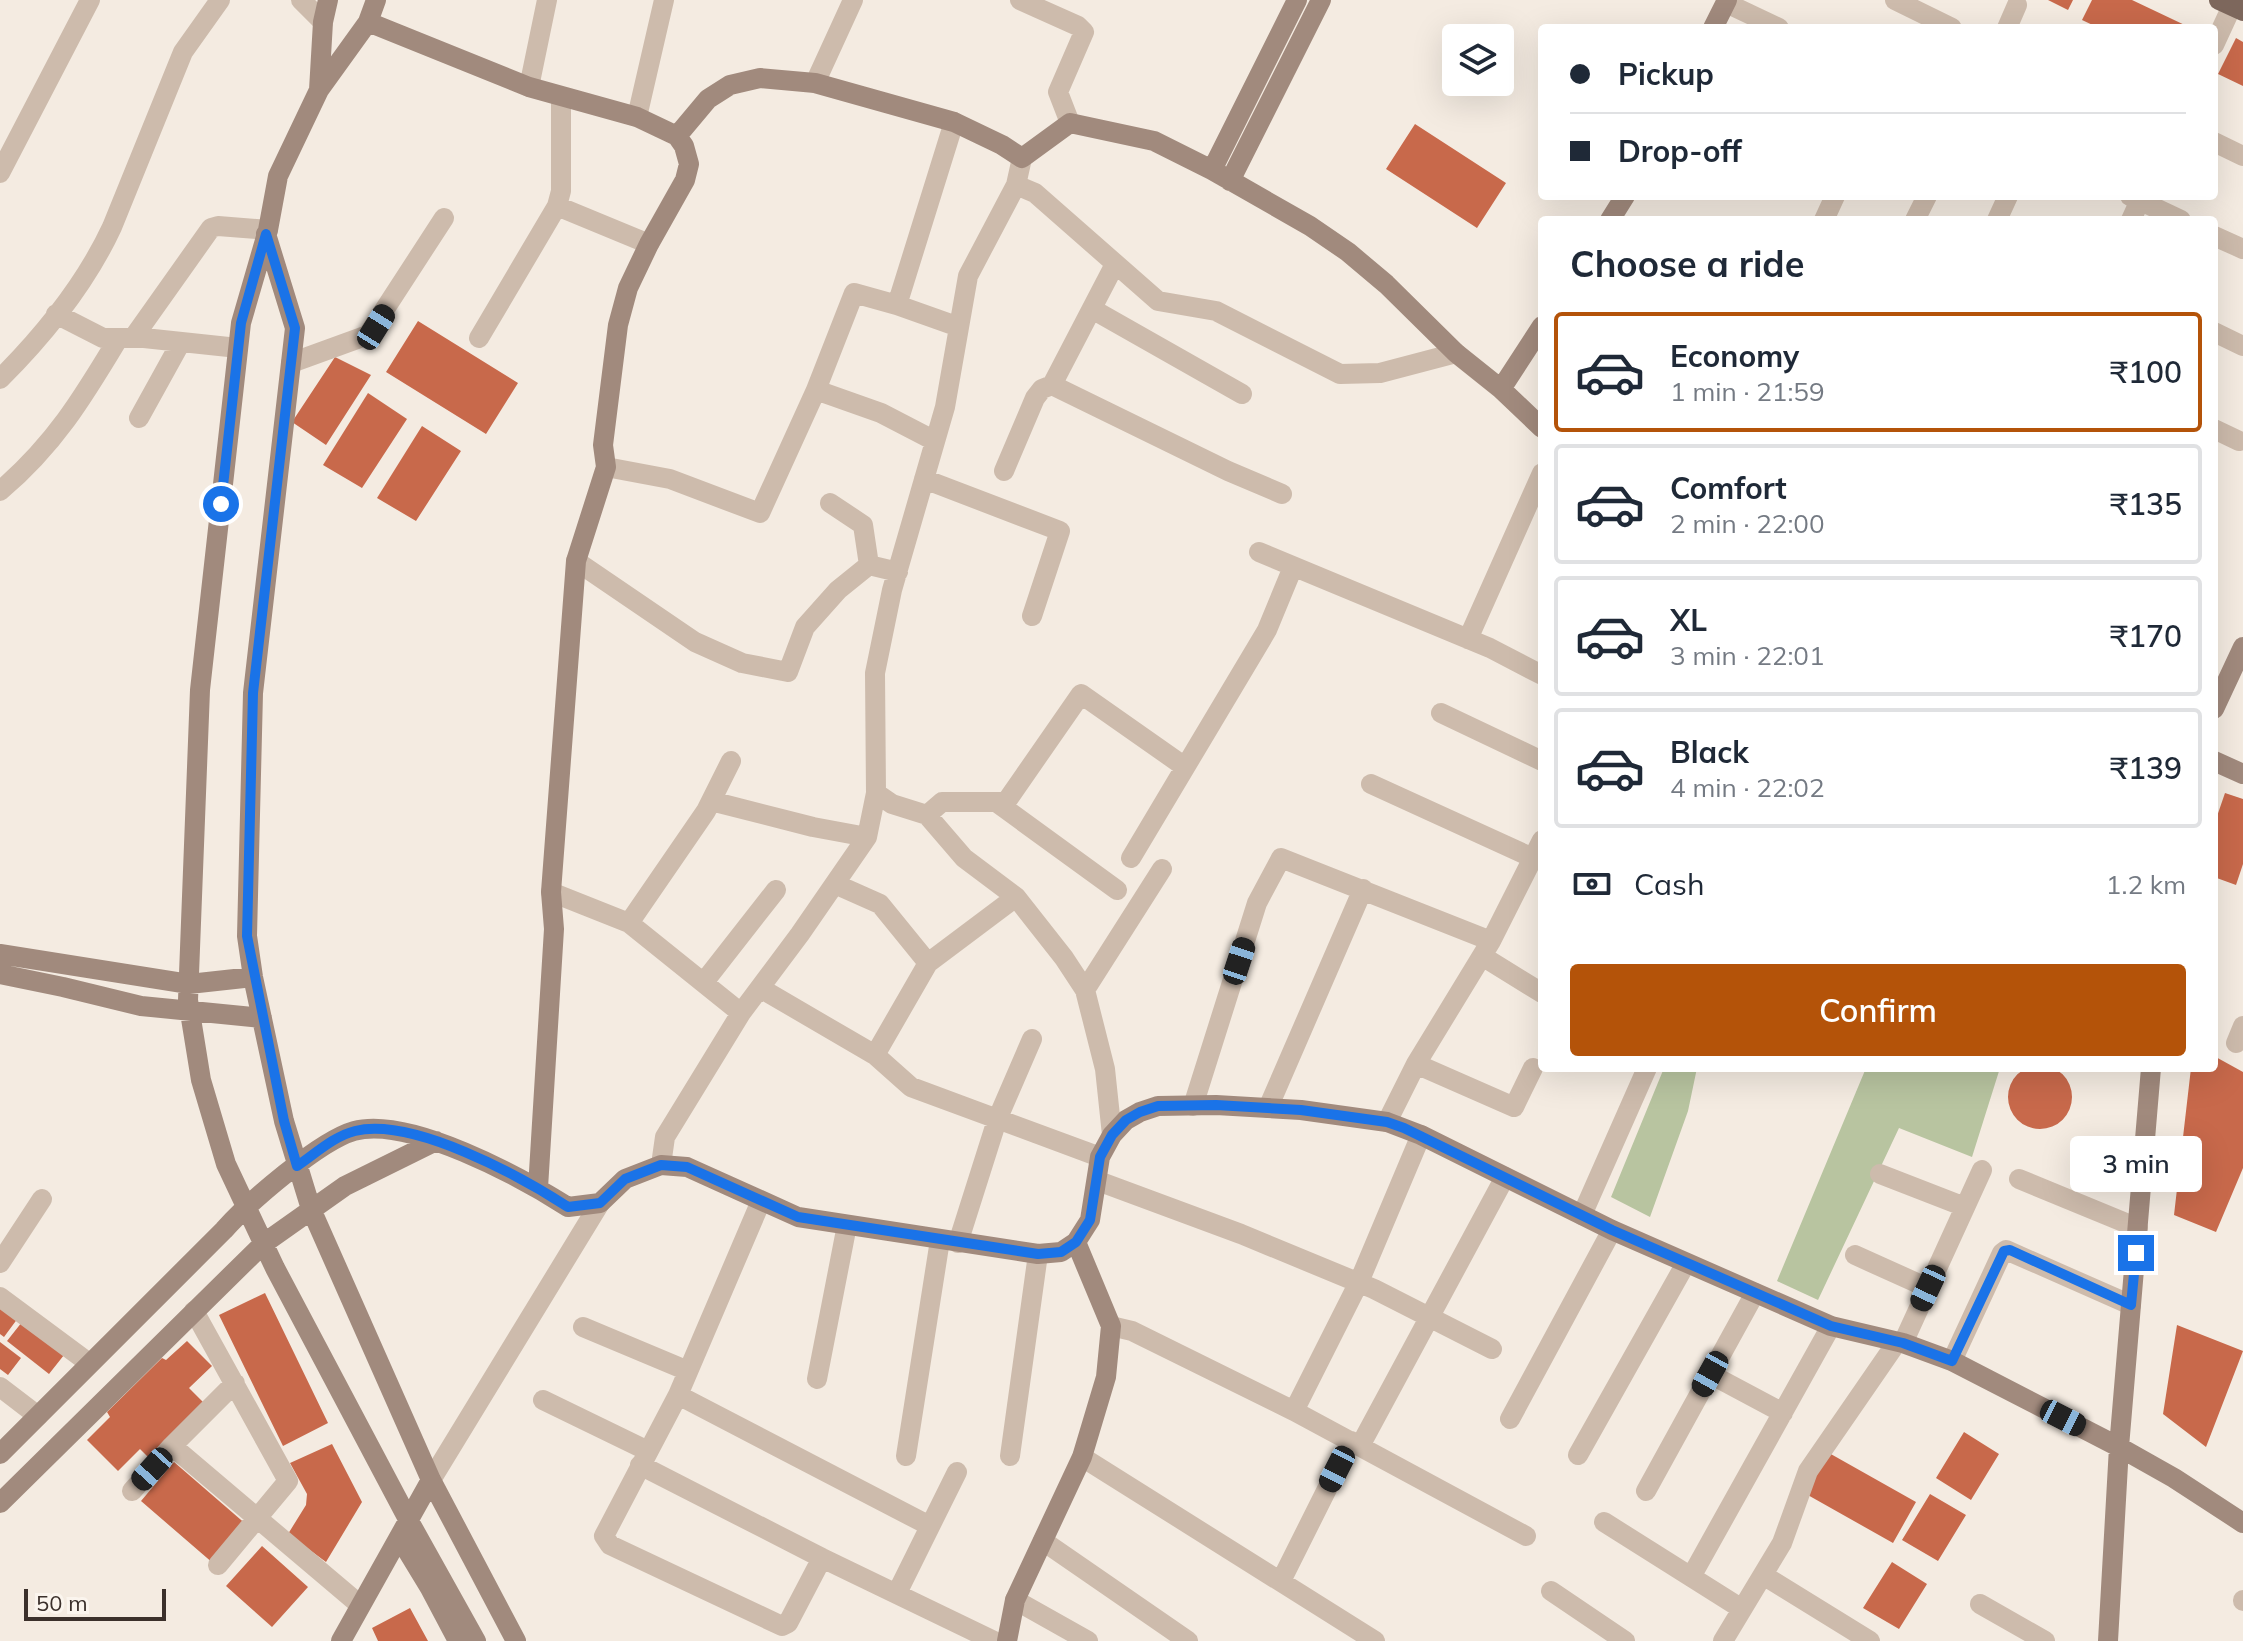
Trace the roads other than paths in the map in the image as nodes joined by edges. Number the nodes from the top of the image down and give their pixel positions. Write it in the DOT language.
graph roads {
  1 [pos="90,0"];
  2 [pos="220,0"];
  3 [pos="301,0"];
  4 [pos="328,0"];
  5 [pos="376,0"];
  6 [pos="547,0"];
  7 [pos="664,0"];
  8 [pos="853,0"];
  9 [pos="1020,0"];
  10 [pos="1297,0"];
  11 [pos="1321,0"];
  12 [pos="1895,0"];
  13 [pos="1727,2"];
  14 [pos="2017,5"];
  15 [pos="2231,5"];
  16 [pos="323,22"];
  17 [pos="368,22"];
  18 [pos="1715,24"];
  19 [pos="1771,24"];
  20 [pos="1944,24"];
  21 [pos="2009,24"];
  22 [pos="2218,36"];
  23 [pos="815,83"];
  24 [pos="529,87"];
  25 [pos="319,90"];
  26 [pos="561,97"];
  27 [pos="637,117"];
  28 [pos="954,122"];
  29 [pos="1070,123"];
  30 [pos="677,136"];
  31 [pos="2218,144"];
  32 [pos="2243,156"];
  33 [pos="1022,158"];
  34 [pos="1212,170"];
  35 [pos="0,173"];
  36 [pos="1230,181"];
  37 [pos="1016,185"];
  38 [pos="2136,203"];
  39 [pos="557,206"];
  40 [pos="2170,216"];
  41 [pos="444,218"];
  42 [pos="267,232"];
  43 [pos="2218,238"];
  44 [pos="649,244"];
  45 [pos="2243,249"];
  46 [pos="1115,264"];
  47 [pos="897,305"];
  48 [pos="1092,309"];
  49 [pos="56,314"];
  50 [pos="959,327"];
  51 [pos="1538,332"];
  52 [pos="2218,334"];
  53 [pos="126,338"];
  54 [pos="479,338"];
  55 [pos="181,342"];
  56 [pos="2243,346"];
  57 [pos="238,348"];
  58 [pos="1456,353"];
  59 [pos="291,363"];
  60 [pos="0,379"];
  61 [pos="1052,385"];
  62 [pos="1501,389"];
  63 [pos="816,390"];
  64 [pos="1242,394"];
  65 [pos="139,418"];
  66 [pos="1538,424"];
  67 [pos="2218,431"];
  68 [pos="935,441"];
  69 [pos="2239,441"];
  70 [pos="606,467"];
  71 [pos="1004,471"];
  72 [pos="924,479"];
  73 [pos="1538,482"];
  74 [pos="0,491"];
  75 [pos="1282,494"];
  76 [pos="830,503"];
  77 [pos="1259,552"];
  78 [pos="576,561"];
  79 [pos="869,565"];
  80 [pos="1293,567"];
  81 [pos="898,572"];
  82 [pos="1032,616"];
  83 [pos="1468,639"];
  84 [pos="2243,647"];
  85 [pos="1538,672"];
  86 [pos="2218,700"];
  87 [pos="1441,713"];
  88 [pos="1538,759"];
  89 [pos="731,761"];
  90 [pos="2218,763"];
  91 [pos="1185,767"];
  92 [pos="2243,774"];
  93 [pos="1371,784"];
  94 [pos="876,793"];
  95 [pos="711,801"];
  96 [pos="996,802"];
  97 [pos="927,815"];
  98 [pos="867,837"];
  99 [pos="1538,849"];
  100 [pos="1131,858"];
  101 [pos="1162,869"];
  102 [pos="835,884"];
  103 [pos="1363,889"];
  104 [pos="776,890"];
  105 [pos="1117,890"];
  106 [pos="551,892"];
  107 [pos="1016,897"];
  108 [pos="629,923"];
  109 [pos="1486,949"];
  110 [pos="0,954"];
  111 [pos="928,963"];
  112 [pos="0,974"];
  113 [pos="253,977"];
  114 [pos="704,982"];
  115 [pos="189,984"];
  116 [pos="760,988"];
  117 [pos="1085,990"];
  118 [pos="1538,990"];
  119 [pos="190,1013"];
  120 [pos="741,1013"];
  121 [pos="262,1018"];
  122 [pos="1032,1039"];
  123 [pos="875,1055"];
  124 [pos="1416,1064"];
  125 [pos="1533,1068"];
  126 [pos="1645,1072"];
  127 [pos="2151,1072"];
  128 [pos="1193,1106"];
  129 [pos="1268,1108"];
  130 [pos="997,1120"];
  131 [pos="1387,1122"];
  132 [pos="1112,1135"];
  133 [pos="1421,1135"];
  134 [pos="436,1141"];
  135 [pos="1100,1157"];
  136 [pos="661,1165"];
  137 [pos="297,1166"];
  138 [pos="1982,1170"];
  139 [pos="1880,1174"];
  140 [pos="1505,1177"];
  141 [pos="2019,1179"];
  142 [pos="1098,1181"];
  143 [pos="538,1188"];
  144 [pos="42,1199"];
  145 [pos="761,1201"];
  146 [pos="600,1203"];
  147 [pos="246,1205"];
  148 [pos="1965,1207"];
  149 [pos="311,1209"];
  150 [pos="1582,1215"];
  151 [pos="847,1225"];
  152 [pos="2138,1228"];
  153 [pos="1612,1230"];
  154 [pos="949,1242"];
  155 [pos="1076,1242"];
  156 [pos="263,1244"];
  157 [pos="1038,1254"];
  158 [pos="1855,1255"];
  159 [pos="0,1263"];
  160 [pos="1686,1263"];
  161 [pos="1359,1282"];
  162 [pos="1928,1288"];
  163 [pos="1755,1293"];
  164 [pos="0,1297"];
  165 [pos="2131,1305"];
  166 [pos="194,1311"];
  167 [pos="1431,1316"];
  168 [pos="1111,1326"];
  169 [pos="1831,1326"];
  170 [pos="583,1327"];
  171 [pos="1900,1343"];
  172 [pos="1492,1349"];
  173 [pos="1952,1361"];
  174 [pos="89,1363"];
  175 [pos="688,1371"];
  176 [pos="1710,1374"];
  177 [pos="817,1379"];
  178 [pos="235,1383"];
  179 [pos="0,1387"];
  180 [pos="678,1395"];
  181 [pos="543,1400"];
  182 [pos="1294,1411"];
  183 [pos="1783,1413"];
  184 [pos="38,1416"];
  185 [pos="1510,1419"];
  186 [pos="1356,1444"];
  187 [pos="172,1446"];
  188 [pos="2119,1447"];
  189 [pos="0,1454"];
  190 [pos="1578,1455"];
  191 [pos="906,1456"];
  192 [pos="1010,1456"];
  193 [pos="1082,1457"];
  194 [pos="644,1458"];
  195 [pos="957,1472"];
  196 [pos="431,1480"];
  197 [pos="132,1491"];
  198 [pos="1646,1491"];
  199 [pos="0,1503"];
  200 [pos="258,1519"];
  201 [pos="1604,1522"];
  202 [pos="2243,1523"];
  203 [pos="930,1526"];
  204 [pos="404,1529"];
  205 [pos="1526,1536"];
  206 [pos="1043,1541"];
  207 [pos="822,1558"];
  208 [pos="218,1565"];
  209 [pos="1763,1575"];
  210 [pos="1691,1577"];
  211 [pos="1281,1581"];
  212 [pos="1551,1591"];
  213 [pos="897,1593"];
  214 [pos="1015,1600"];
  215 [pos="1980,1604"];
  216 [pos="360,1605"];
  217 [pos="1742,1609"];
  218 [pos="341,1641"];
  219 [pos="458,1641"];
  220 [pos="476,1641"];
  221 [pos="516,1641"];
  222 [pos="994,1641"];
  223 [pos="1007,1641"];
  224 [pos="1088,1641"];
  225 [pos="1188,1641"];
  226 [pos="1375,1641"];
  227 [pos="1625,1641"];
  228 [pos="1723,1641"];
  229 [pos="1870,1641"];
  230 [pos="2045,1641"];
  231 [pos="2108,1641"];
  1 -- 35 [label="street"];
  2 -- 49 [label="street"];
  3 -- 16 [label="street"];
  4 -- 16 [label="street"];
  5 -- 17 [label="street"];
  6 -- 24 [label="street"];
  7 -- 27 [label="street"];
  8 -- 23 [label="street"];
  9 -- 29 [label="street"];
  10 -- 34 [label="street"];
  11 -- 36 [label="street"];
  12 -- 20 [label="street"];
  13 -- 18 [label="street"];
  13 -- 19 [label="street"];
  14 -- 21 [label="street"];
  15 -- 22 [label="street"];
  16 -- 25 [label="street"];
  17 -- 24 [label="street"];
  17 -- 25 [label="street"];
  23 -- 28 [label="street"];
  23 -- 30 [label="street"];
  24 -- 26 [label="street"];
  25 -- 42 [label="street"];
  26 -- 27 [label="street"];
  26 -- 39 [label="street"];
  27 -- 30 [label="street"];
  28 -- 33 [label="street"];
  28 -- 47 [label="street"];
  29 -- 33 [label="street"];
  29 -- 34 [label="street"];
  30 -- 44 [label="street"];
  31 -- 32 [label="street"];
  33 -- 37 [label="street"];
  34 -- 36 [label="street"];
  36 -- 58 [label="street"];
  37 -- 46 [label="street"];
  37 -- 50 [label="street"];
  38 -- 40 [label="street"];
  39 -- 44 [label="street"];
  39 -- 54 [label="street"];
  41 -- 59 [label="street"];
  42 -- 53 [label="street"];
  42 -- 57 [label="street"];
  42 -- 59 [label="street"];
  43 -- 45 [label="street"];
  44 -- 70 [label="street"];
  46 -- 48 [label="street"];
  46 -- 58 [label="street"];
  47 -- 50 [label="street"];
  47 -- 63 [label="street"];
  48 -- 61 [label="street"];
  48 -- 64 [label="street"];
  49 -- 53 [label="street"];
  49 -- 60 [label="street"];
  50 -- 68 [label="street"];
  51 -- 62 [label="street"];
  52 -- 56 [label="street"];
  53 -- 55 [label="street"];
  53 -- 74 [label="street"];
  55 -- 57 [label="street"];
  55 -- 65 [label="street"];
  57 -- 115 [label="street"];
  58 -- 62 [label="street"];
  59 -- 113 [label="street"];
  61 -- 71 [label="street"];
  61 -- 75 [label="street"];
  62 -- 66 [label="street"];
  63 -- 68 [label="street"];
  63 -- 70 [label="street"];
  67 -- 69 [label="street"];
  68 -- 72 [label="street"];
  70 -- 78 [label="street"];
  72 -- 81 [label="street"];
  72 -- 82 [label="street"];
  73 -- 83 [label="street"];
  76 -- 79 [label="street"];
  77 -- 80 [label="street"];
  78 -- 79 [label="street"];
  78 -- 106 [label="street"];
  79 -- 81 [label="street"];
  80 -- 83 [label="street"];
  80 -- 91 [label="street"];
  81 -- 94 [label="street"];
  83 -- 85 [label="street"];
  84 -- 86 [label="street"];
  87 -- 88 [label="street"];
  89 -- 95 [label="street"];
  90 -- 92 [label="street"];
  91 -- 96 [label="street"];
  91 -- 100 [label="street"];
  93 -- 99 [label="street"];
  94 -- 97 [label="street"];
  94 -- 98 [label="street"];
  95 -- 98 [label="street"];
  95 -- 108 [label="street"];
  96 -- 97 [label="street"];
  96 -- 105 [label="street"];
  97 -- 107 [label="street"];
  98 -- 102 [label="street"];
  99 -- 109 [label="street"];
  101 -- 117 [label="street"];
  102 -- 111 [label="street"];
  102 -- 116 [label="street"];
  103 -- 109 [label="street"];
  103 -- 128 [label="street"];
  103 -- 129 [label="street"];
  104 -- 114 [label="street"];
  106 -- 108 [label="street"];
  106 -- 143 [label="street"];
  107 -- 111 [label="street"];
  107 -- 117 [label="street"];
  108 -- 114 [label="street"];
  109 -- 118 [label="street"];
  109 -- 124 [label="street"];
  110 -- 115 [label="street"];
  111 -- 123 [label="street"];
  112 -- 119 [label="street"];
  113 -- 115 [label="street"];
  113 -- 121 [label="street"];
  114 -- 120 [label="street"];
  115 -- 119 [label="street"];
  116 -- 120 [label="street"];
  116 -- 123 [label="street"];
  117 -- 132 [label="street"];
  119 -- 121 [label="street"];
  119 -- 147 [label="street"];
  120 -- 136 [label="street"];
  121 -- 137 [label="street"];
  122 -- 130 [label="street"];
  123 -- 130 [label="street"];
  124 -- 125 [label="street"];
  124 -- 131 [label="street"];
  126 -- 150 [label="street"];
  127 -- 152 [label="street"];
  128 -- 129 [label="street"];
  128 -- 132 [label="street"];
  129 -- 131 [label="street"];
  130 -- 135 [label="street"];
  130 -- 154 [label="street"];
  131 -- 133 [label="street"];
  132 -- 135 [label="street"];
  133 -- 140 [label="street"];
  133 -- 161 [label="street"];
  134 -- 137 [label="street"];
  134 -- 143 [label="street"];
  134 -- 149 [label="street"];
  135 -- 142 [label="street"];
  136 -- 145 [label="street"];
  136 -- 146 [label="street"];
  137 -- 147 [label="street"];
  137 -- 149 [label="street"];
  138 -- 148 [label="street"];
  139 -- 148 [label="street"];
  140 -- 150 [label="street"];
  140 -- 167 [label="street"];
  141 -- 152 [label="street"];
  142 -- 155 [label="street"];
  142 -- 161 [label="street"];
  143 -- 146 [label="street"];
  144 -- 159 [label="street"];
  145 -- 151 [label="street"];
  145 -- 175 [label="street"];
  146 -- 196 [label="street"];
  147 -- 156 [label="street"];
  147 -- 174 [label="street"];
  148 -- 162 [label="street"];
  149 -- 156 [label="street"];
  149 -- 196 [label="street"];
  150 -- 153 [label="street"];
  151 -- 154 [label="street"];
  151 -- 177 [label="street"];
  152 -- 165 [label="street"];
  153 -- 160 [label="street"];
  153 -- 185 [label="street"];
  154 -- 157 [label="street"];
  154 -- 191 [label="street"];
  155 -- 157 [label="street"];
  155 -- 168 [label="street"];
  156 -- 166 [label="street"];
  156 -- 204 [label="street"];
  157 -- 192 [label="street"];
  158 -- 162 [label="street"];
  160 -- 163 [label="street"];
  160 -- 190 [label="street"];
  161 -- 167 [label="street"];
  161 -- 182 [label="street"];
  162 -- 171 [label="street"];
  163 -- 169 [label="street"];
  163 -- 176 [label="street"];
  164 -- 174 [label="street"];
  165 -- 173 [label="street"];
  165 -- 188 [label="street"];
  166 -- 178 [label="street"];
  166 -- 199 [label="street"];
  167 -- 172 [label="street"];
  167 -- 186 [label="street"];
  168 -- 182 [label="street"];
  168 -- 193 [label="street"];
  169 -- 171 [label="street"];
  169 -- 183 [label="street"];
  170 -- 175 [label="street"];
  171 -- 173 [label="street"];
  171 -- 209 [label="street"];
  173 -- 188 [label="street"];
  174 -- 184 [label="street"];
  175 -- 180 [label="street"];
  176 -- 183 [label="street"];
  176 -- 198 [label="street"];
  178 -- 187 [label="street"];
  178 -- 200 [label="street"];
  179 -- 184 [label="street"];
  180 -- 194 [label="street"];
  180 -- 203 [label="street"];
  181 -- 194 [label="street"];
  182 -- 186 [label="street"];
  183 -- 210 [label="street"];
  184 -- 189 [label="street"];
  186 -- 205 [label="street"];
  186 -- 211 [label="street"];
  187 -- 197 [label="street"];
  187 -- 200 [label="street"];
  188 -- 202 [label="street"];
  188 -- 231 [label="street"];
  193 -- 206 [label="street"];
  193 -- 211 [label="street"];
  194 -- 207 [label="street"];
  194 -- 207 [label="street"];
  195 -- 203 [label="street"];
  196 -- 204 [label="street"];
  196 -- 221 [label="street"];
  200 -- 208 [label="street"];
  200 -- 216 [label="street"];
  201 -- 210 [label="street"];
  203 -- 213 [label="street"];
  204 -- 216 [label="street"];
  204 -- 219 [label="street"];
  204 -- 220 [label="street"];
  206 -- 214 [label="street"];
  206 -- 225 [label="street"];
  207 -- 213 [label="street"];
  209 -- 217 [label="street"];
  209 -- 229 [label="street"];
  210 -- 217 [label="street"];
  211 -- 226 [label="street"];
  212 -- 227 [label="street"];
  213 -- 222 [label="street"];
  214 -- 223 [label="street"];
  214 -- 224 [label="street"];
  215 -- 230 [label="street"];
  216 -- 218 [label="street"];
  217 -- 228 [label="street"];
}
